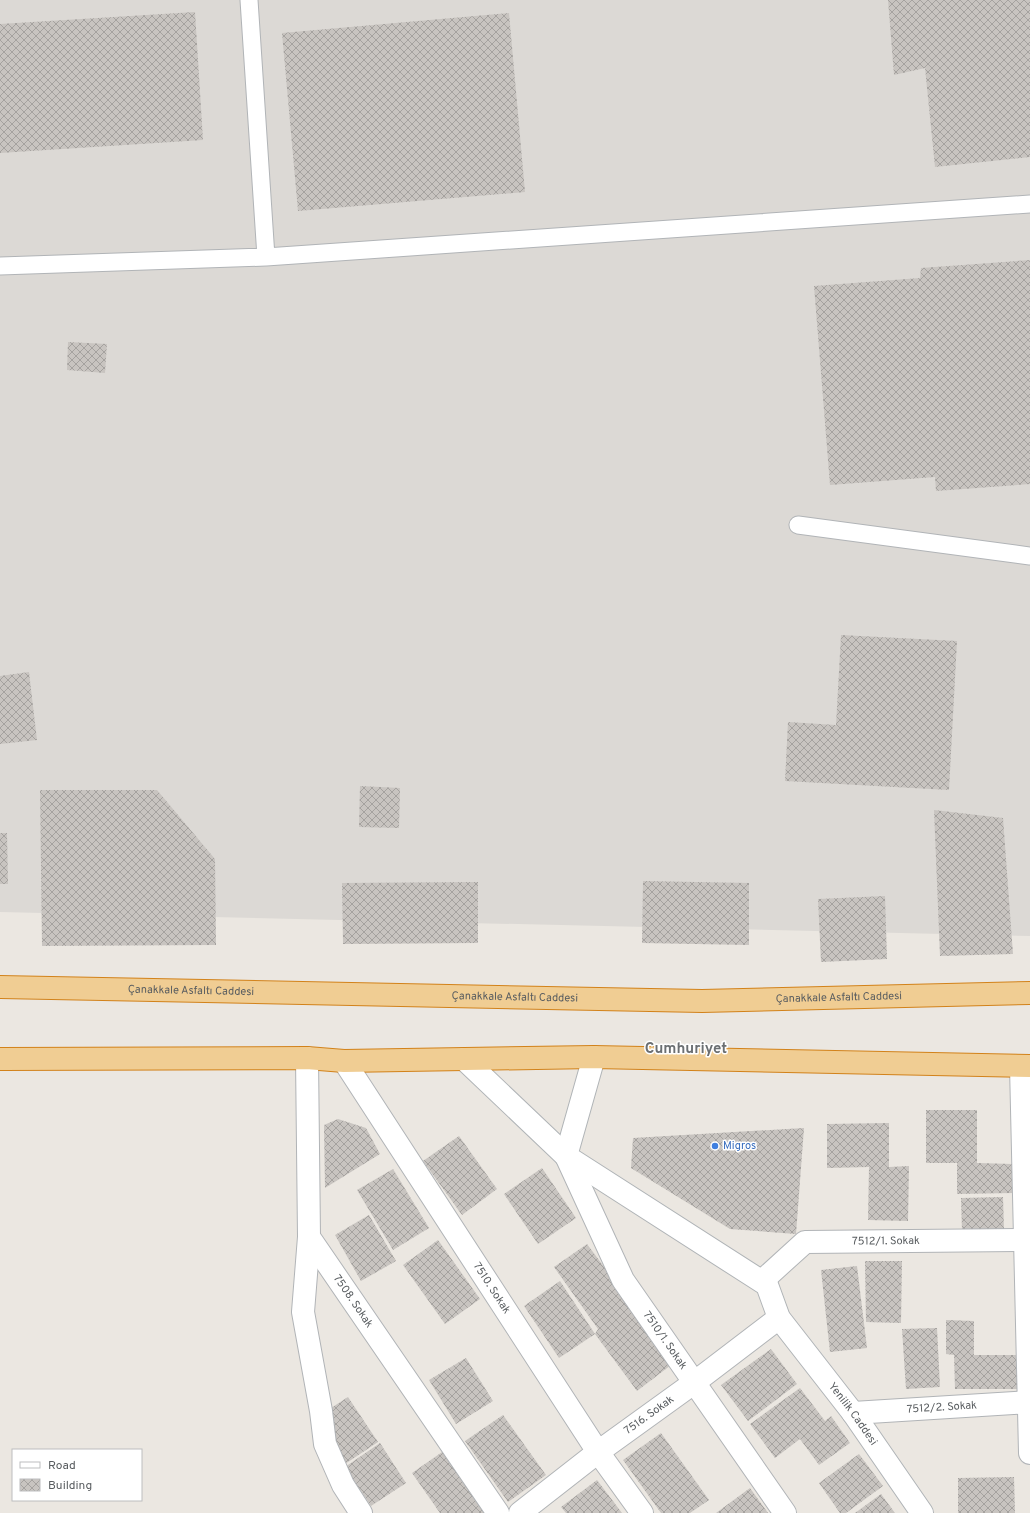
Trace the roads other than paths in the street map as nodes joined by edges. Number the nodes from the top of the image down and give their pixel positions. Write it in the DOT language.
graph roads {
  1 [pos="248,0"];
  2 [pos="1030,204"];
  3 [pos="266,257"];
  4 [pos="0,266"];
  5 [pos="798,525"];
  6 [pos="1030,556"];
  7 [pos="0,987"];
  8 [pos="1030,993"];
  9 [pos="594,1057"];
  10 [pos="307,1058"];
  11 [pos="0,1059"];
  12 [pos="464,1059"];
  13 [pos="344,1060"];
  14 [pos="1026,1066"];
  15 [pos="566,1156"];
  16 [pos="309,1237"];
  17 [pos="1025,1240"];
  18 [pos="762,1281"];
  19 [pos="779,1318"];
  20 [pos="695,1382"];
  21 [pos="1029,1402"];
  22 [pos="853,1413"];
  23 [pos="598,1452"];
  24 [pos="1030,1453"];
  25 [pos="361,1513"];
  26 [pos="498,1513"];
  27 [pos="520,1513"];
  28 [pos="642,1513"];
  29 [pos="785,1513"];
  30 [pos="922,1513"];
  1 -- 3 [label="lane"];
  2 -- 3 [label="lane"];
  3 -- 4 [label="lane"];
  5 -- 6 [label="lane"];
  7 -- 8 [label="highway, Çanakkale Asfaltı Caddesi"];
  9 -- 12 [label="highway"];
  9 -- 14 [label="highway"];
  9 -- 15 [label="street"];
  10 -- 11 [label="highway"];
  10 -- 13 [label="highway"];
  10 -- 16 [label="street"];
  12 -- 13 [label="highway"];
  12 -- 15 [label="street"];
  13 -- 23 [label="street, 7510. Sokak"];
  14 -- 17 [label="street"];
  15 -- 18 [label="street"];
  15 -- 20 [label="street, 7510/1. Sokak"];
  16 -- 25 [label="street"];
  16 -- 26 [label="street, 7508. Sokak"];
  17 -- 18 [label="street, 7512/1. Sokak"];
  17 -- 21 [label="street"];
  18 -- 19 [label="street, Yenilik Caddesi"];
  19 -- 20 [label="street, 7516. Sokak"];
  19 -- 22 [label="street, Yenilik Caddesi"];
  20 -- 23 [label="street, 7516. Sokak"];
  20 -- 29 [label="street, 7510/1. Sokak"];
  21 -- 22 [label="street, 7512/2. Sokak"];
  21 -- 24 [label="street"];
  22 -- 30 [label="street, Yenilik Caddesi"];
  23 -- 27 [label="street, 7516. Sokak"];
  23 -- 28 [label="street, 7510. Sokak"];
}
